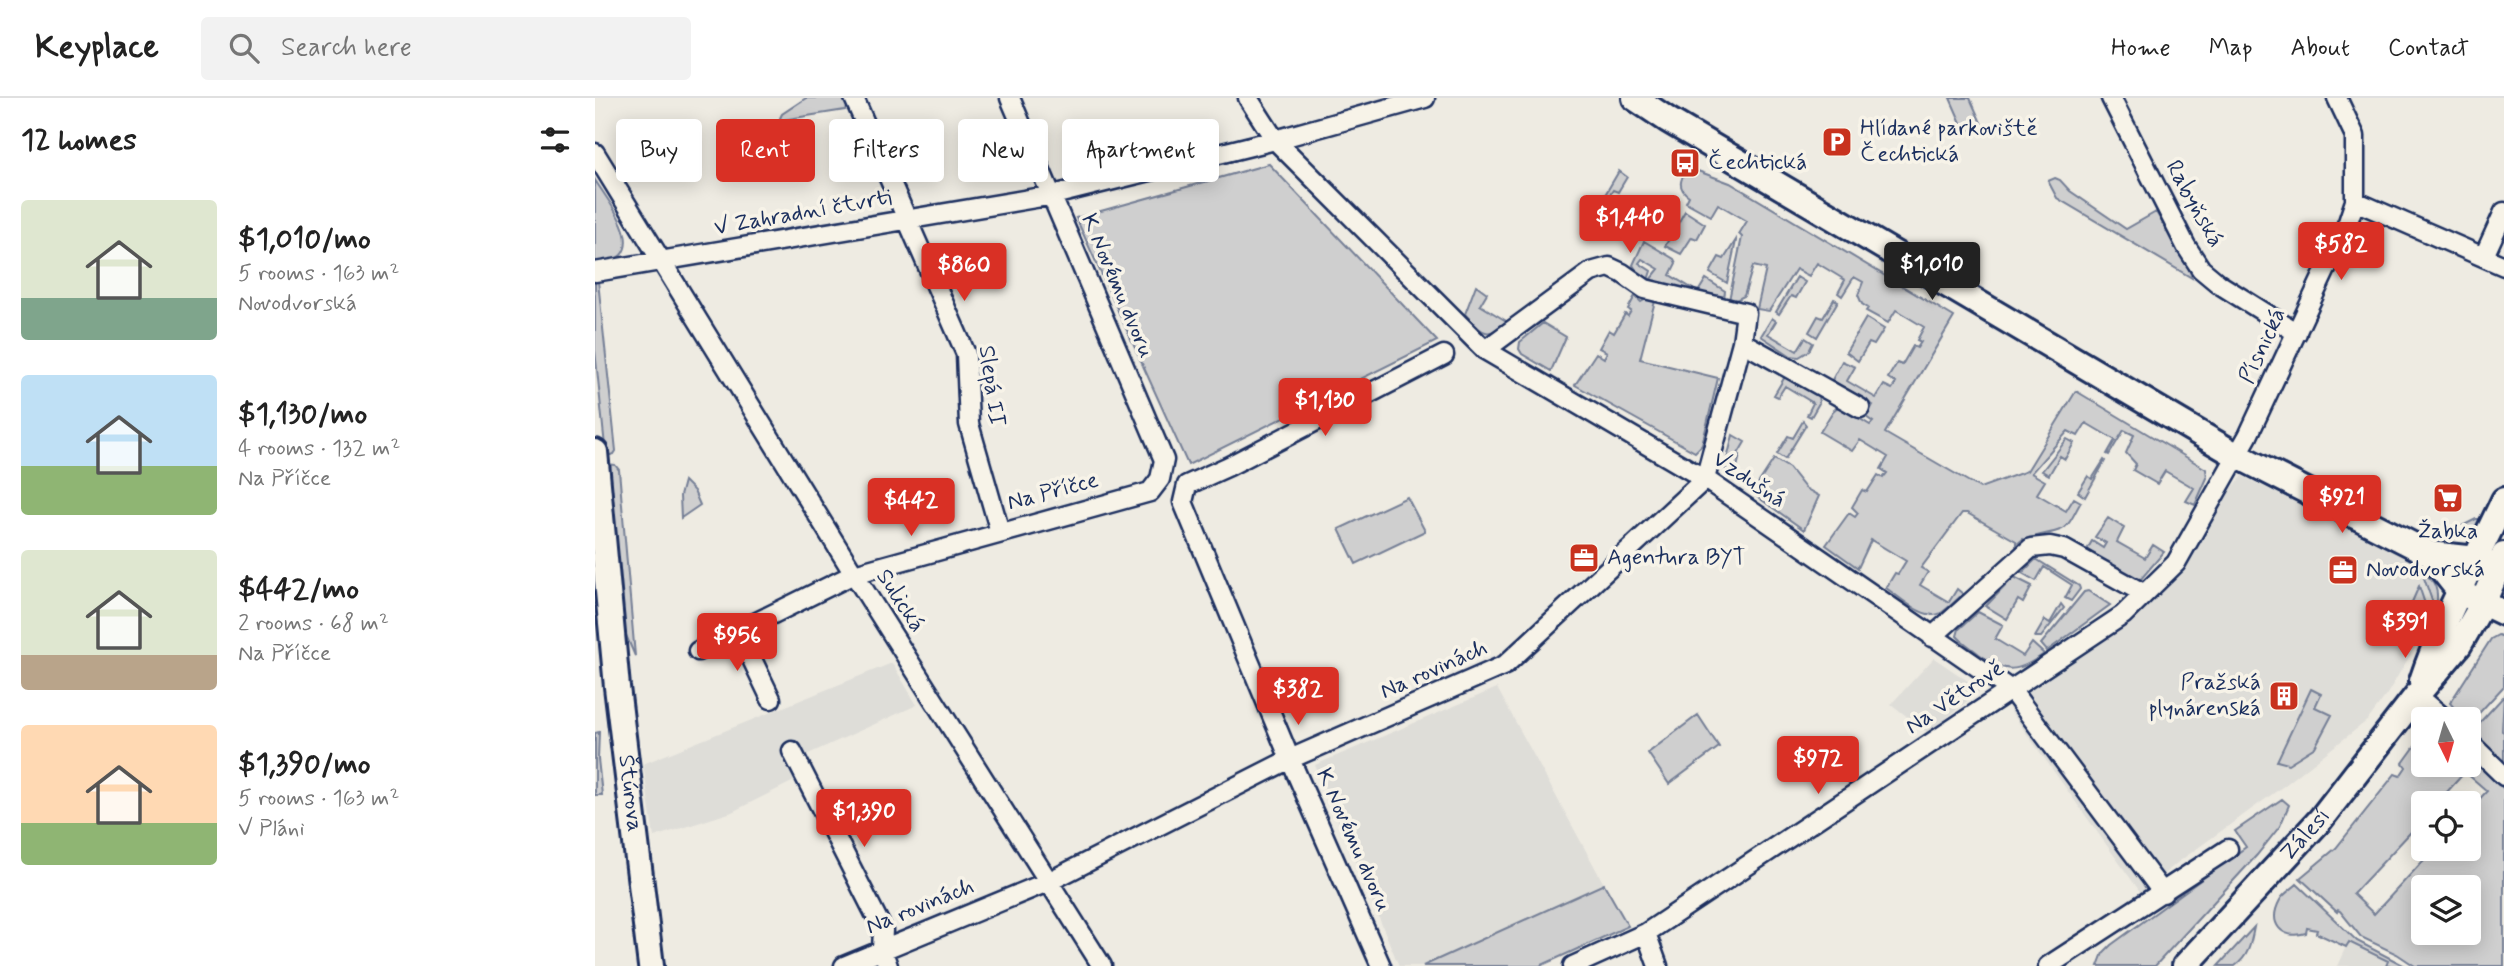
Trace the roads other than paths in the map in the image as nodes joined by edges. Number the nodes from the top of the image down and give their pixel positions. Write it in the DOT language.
graph roads {
  1 [pos="854,98"];
  2 [pos="1010,98"];
  3 [pos="1248,98"];
  4 [pos="1426,98"];
  5 [pos="1635,98"];
  6 [pos="2111,98"];
  7 [pos="2336,98"];
  8 [pos="1275,140"];
  9 [pos="595,153"];
  10 [pos="1052,195"];
  11 [pos="2355,201"];
  12 [pos="2504,212"];
  13 [pos="907,220"];
  14 [pos="2484,256"];
  15 [pos="660,262"];
  16 [pos="2504,266"];
  17 [pos="595,272"];
  18 [pos="2297,333"];
  19 [pos="1742,342"];
  20 [pos="1485,350"];
  21 [pos="1444,355"];
  22 [pos="1860,408"];
  23 [pos="595,452"];
  24 [pos="2236,455"];
  25 [pos="1705,479"];
  26 [pos="1150,492"];
  27 [pos="2504,500"];
  28 [pos="1000,532"];
  29 [pos="2430,554"];
  30 [pos="2496,564"];
  31 [pos="854,575"];
  32 [pos="602,589"];
  33 [pos="2460,592"];
  34 [pos="2143,593"];
  35 [pos="2493,608"];
  36 [pos="738,631"];
  37 [pos="1932,637"];
  38 [pos="698,651"];
  39 [pos="2011,690"];
  40 [pos="2417,695"];
  41 [pos="771,699"];
  42 [pos="2431,707"];
  43 [pos="792,751"];
  44 [pos="2481,754"];
  45 [pos="1290,759"];
  46 [pos="2504,776"];
  47 [pos="2228,849"];
  48 [pos="1050,881"];
  49 [pos="2163,893"];
  50 [pos="1646,933"];
  51 [pos="885,958"];
  52 [pos="2057,964"];
  53 [pos="651,966"];
  54 [pos="844,966"];
  55 [pos="1103,966"];
  56 [pos="1381,966"];
  57 [pos="1573,966"];
  58 [pos="1658,966"];
  59 [pos="2185,966"];
  1 -- 13 [label="street, Slepá II"];
  2 -- 10 [label="street, K Novému dvoru"];
  3 -- 8 [label="street, Vzdušná"];
  4 -- 8 [label="street, V Zahradní čtvrti"];
  5 -- 24 [label="main road"];
  6 -- 18 [label="street, Rabyňská"];
  7 -- 11 [label="street, Písnická"];
  8 -- 10 [label="street, V Zahradní čtvrti"];
  8 -- 20 [label="street, Vzdušná"];
  9 -- 15 [label="street, Sulická"];
  10 -- 13 [label="street, V Zahradní čtvrti"];
  10 -- 26 [label="street, K Novému dvoru"];
  11 -- 14 [label="street"];
  11 -- 18 [label="street, Písnická"];
  12 -- 14 [label="street"];
  13 -- 15 [label="street, V Zahradní čtvrti"];
  13 -- 28 [label="street, Slepá II"];
  14 -- 16 [label="street"];
  15 -- 17 [label="street, V Zahradní čtvrti"];
  15 -- 31 [label="street, Sulická"];
  18 -- 24 [label="street, Písnická"];
  19 -- 20 [label="street"];
  19 -- 22 [label="street"];
  19 -- 25 [label="street"];
  20 -- 25 [label="street, Vzdušná"];
  21 -- 45 [label="street, K Novému dvoru"];
  23 -- 32 [label="main road, Štúrova"];
  24 -- 29 [label="main road"];
  24 -- 34 [label="street, Na Větrově"];
  25 -- 37 [label="street, Vzdušná"];
  25 -- 45 [label="street, Na rovinách"];
  26 -- 28 [label="street, Na Příčce"];
  27 -- 30 [label="main road"];
  28 -- 31 [label="street, Na Příčce"];
  29 -- 30 [label="main road"];
  29 -- 33 [label="main road"];
  30 -- 33 [label="main road, Zálesí"];
  30 -- 35 [label="main road, Zálesí"];
  31 -- 36 [label="street, Na Příčce"];
  31 -- 48 [label="street, Sulická"];
  32 -- 53 [label="main road, Štúrova"];
  33 -- 35 [label="main road"];
  33 -- 40 [label="main road, Zálesí"];
  34 -- 37 [label="street"];
  34 -- 39 [label="street, Na Větrově"];
  35 -- 40 [label="main road, Zálesí"];
  36 -- 38 [label="street, Na Příčce"];
  36 -- 41 [label="street"];
  37 -- 39 [label="street, Vzdušná"];
  39 -- 49 [label="street, Vzdušná"];
  39 -- 50 [label="street, Na Větrově"];
  40 -- 42 [label="street"];
  40 -- 59 [label="main road, Zálesí"];
  43 -- 51 [label="street"];
  44 -- 46 [label="street"];
  45 -- 48 [label="street, Na rovinách"];
  45 -- 56 [label="street, K Novému dvoru"];
  47 -- 49 [label="street"];
  48 -- 51 [label="street, Na rovinách"];
  48 -- 55 [label="street, Sulická"];
  49 -- 52 [label="street"];
  50 -- 57 [label="street, Na Větrově"];
  50 -- 58 [label="street"];
  51 -- 54 [label="street, Na rovinách"];
}
